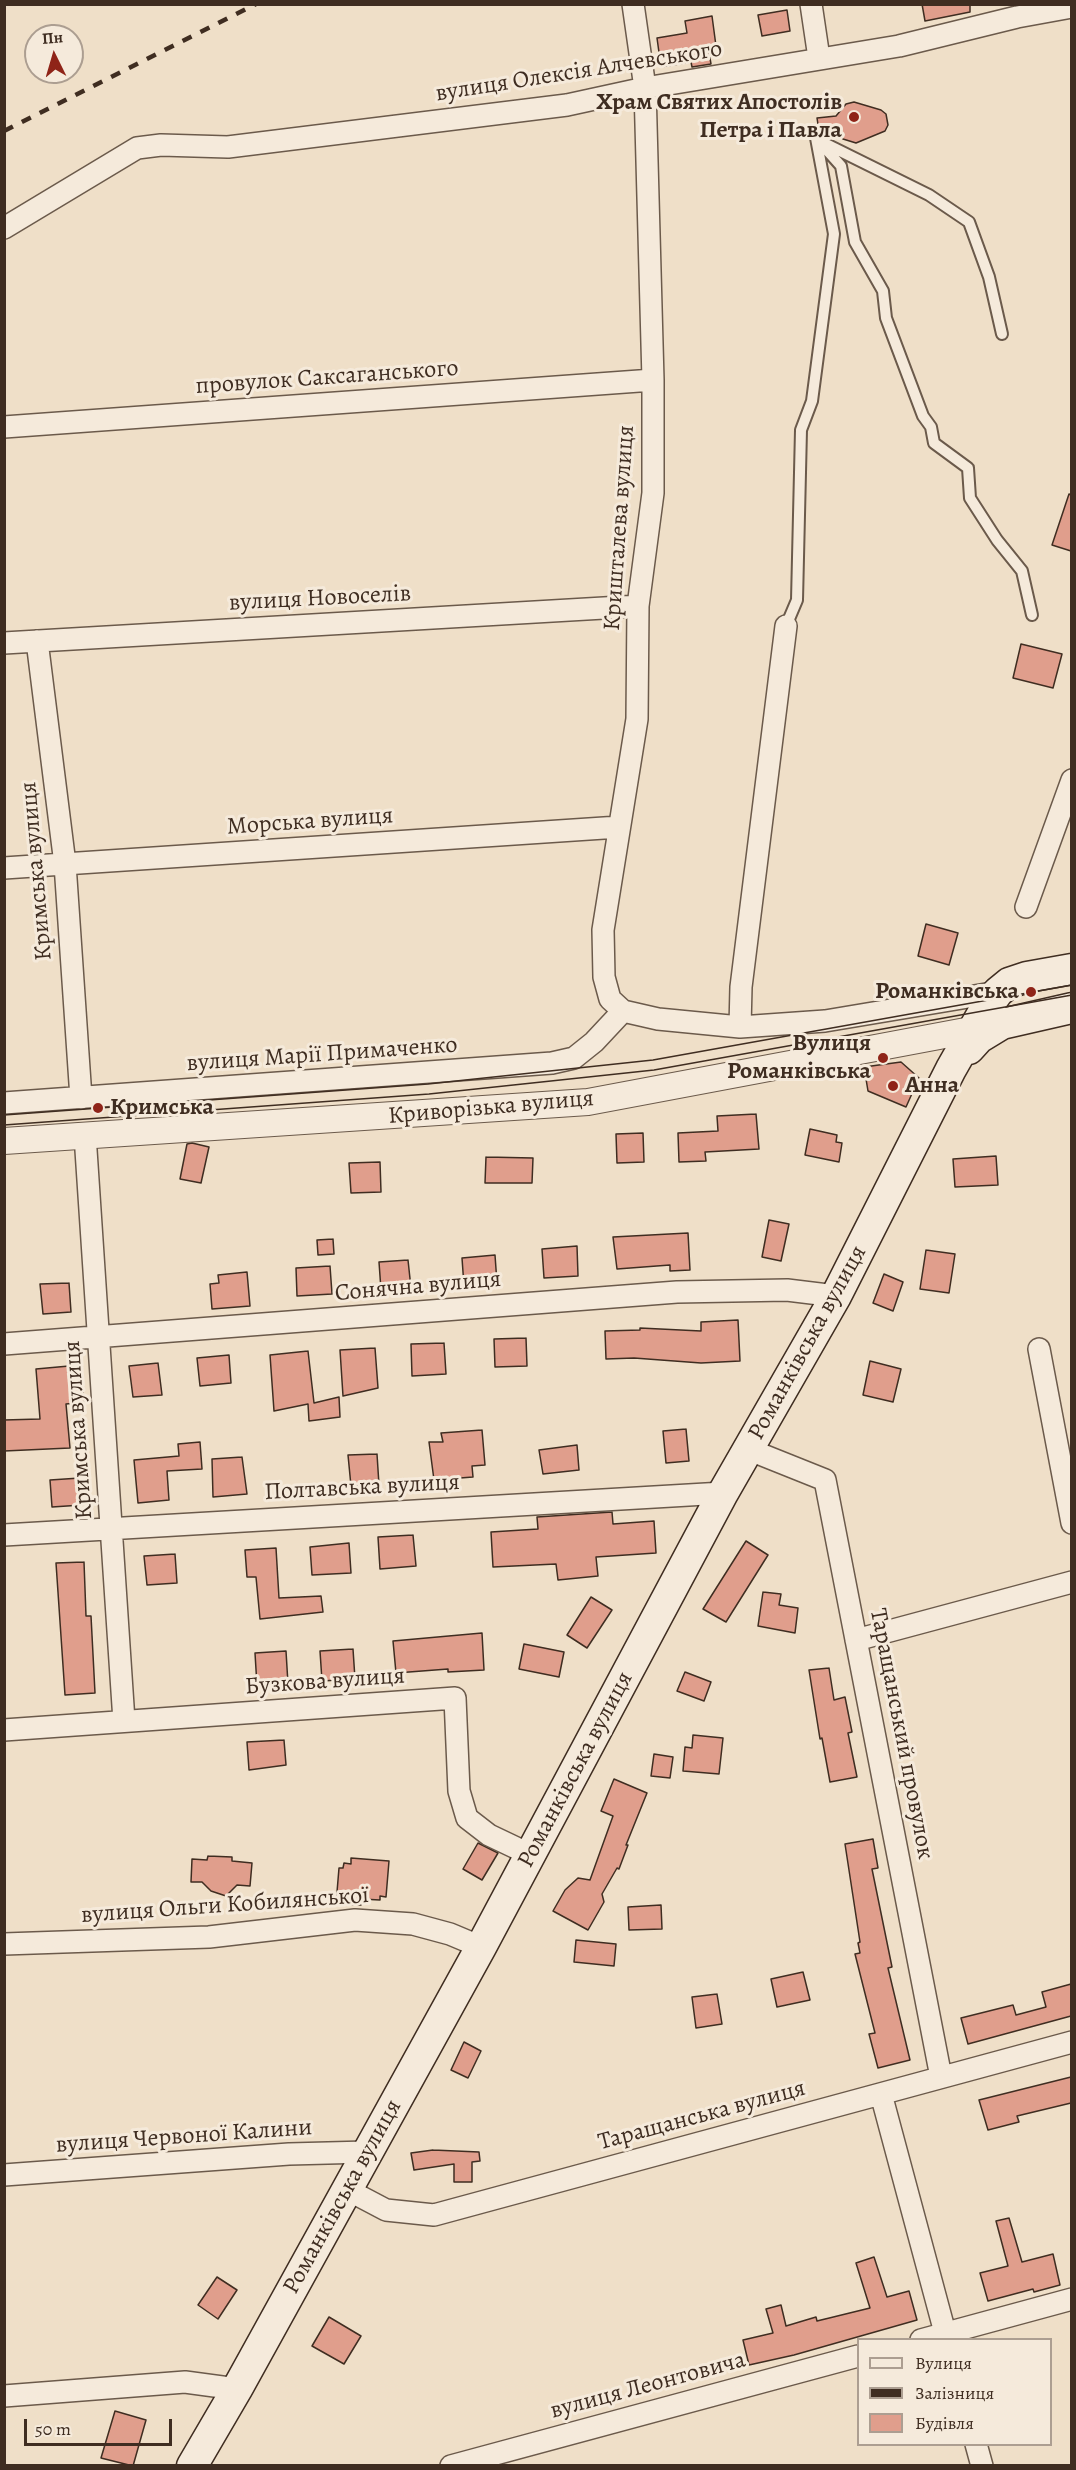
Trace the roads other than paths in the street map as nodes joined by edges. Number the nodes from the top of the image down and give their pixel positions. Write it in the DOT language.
graph roads {
  1 [pos="633,4"];
  2 [pos="812,4"];
  3 [pos="1071,7"];
  4 [pos="819,58"];
  5 [pos="645,88"];
  6 [pos="816,138"];
  7 [pos="4,228"];
  8 [pos="1002,334"];
  9 [pos="653,380"];
  10 [pos="4,428"];
  11 [pos="638,606"];
  12 [pos="1032,615"];
  13 [pos="786,626"];
  14 [pos="37,641"];
  15 [pos="4,643"];
  16 [pos="1071,780"];
  17 [pos="620,827"];
  18 [pos="65,864"];
  19 [pos="4,868"];
  20 [pos="1026,907"];
  21 [pos="1071,969"];
  22 [pos="999,992"];
  23 [pos="1071,1008"];
  24 [pos="623,1011"];
  25 [pos="1002,1024"];
  26 [pos="740,1027"];
  27 [pos="973,1030"];
  28 [pos="951,1070"];
  29 [pos="81,1098"];
  30 [pos="4,1103"];
  31 [pos="85,1135"];
  32 [pos="4,1141"];
  33 [pos="836,1296"];
  34 [pos="98,1338"];
  35 [pos="4,1344"];
  36 [pos="1039,1349"];
  37 [pos="750,1450"];
  38 [pos="723,1493"];
  39 [pos="1071,1523"];
  40 [pos="111,1527"];
  41 [pos="4,1535"];
  42 [pos="1071,1582"];
  43 [pos="856,1640"];
  44 [pos="124,1721"];
  45 [pos="4,1730"];
  46 [pos="531,1855"];
  47 [pos="4,1944"];
  48 [pos="481,1947"];
  49 [pos="1071,2042"];
  50 [pos="941,2077"];
  51 [pos="881,2094"];
  52 [pos="367,2152"];
  53 [pos="4,2175"];
  54 [pos="348,2190"];
  55 [pos="1071,2299"];
  56 [pos="946,2336"];
  57 [pos="857,2356"];
  58 [pos="237,2389"];
  59 [pos="4,2396"];
  60 [pos="976,2446"];
  61 [pos="192,2466"];
  62 [pos="451,2466"];
  63 [pos="982,2466"];
  1 -- 5 [label="street, Кришталева вулиця"];
  2 -- 4 [label="street"];
  3 -- 4 [label="street, вулиця Олексія Алчевського"];
  4 -- 5 [label="street, вулиця Олексія Алчевського"];
  5 -- 7 [label="street, вулиця Олексія Алчевського"];
  5 -- 9 [label="street, Кришталева вулиця"];
  6 -- 8 [label="lane"];
  6 -- 12 [label="lane"];
  6 -- 13 [label="lane"];
  9 -- 10 [label="street, провулок Саксаганського"];
  9 -- 11 [label="street, Кришталева вулиця"];
  11 -- 14 [label="street, вулиця Новоселів"];
  11 -- 17 [label="street, Кришталева вулиця"];
  13 -- 26 [label="street"];
  14 -- 15 [label="street, вулиця Новоселів"];
  14 -- 18 [label="street, Кримська вулиця"];
  16 -- 20 [label="street"];
  17 -- 18 [label="street, Морська вулиця"];
  17 -- 24 [label="street, Кришталева вулиця"];
  18 -- 19 [label="street, Морська вулиця"];
  18 -- 29 [label="street, Кримська вулиця"];
  21 -- 22 [label="main road"];
  22 -- 26 [label="street"];
  22 -- 27 [label="main road"];
  23 -- 25 [label="main road, Криворізька вулиця"];
  24 -- 26 [label="street"];
  24 -- 29 [label="street, вулиця Марії Примаченко"];
  25 -- 27 [label="street, Криворізька вулиця"];
  25 -- 28 [label="main road, Криворізька вулиця"];
  27 -- 28 [label="main road"];
  27 -- 31 [label="street, Криворізька вулиця"];
  28 -- 33 [label="main road, Романківська вулиця"];
  29 -- 30 [label="street, вулиця Марії Примаченко"];
  31 -- 32 [label="street, Криворізька вулиця"];
  31 -- 34 [label="street, Кримська вулиця"];
  33 -- 34 [label="street, Сонячна вулиця"];
  33 -- 37 [label="main road, Романківська вулиця"];
  34 -- 35 [label="street, Сонячна вулиця"];
  34 -- 40 [label="street, Кримська вулиця"];
  36 -- 39 [label="street"];
  37 -- 38 [label="main road, Романківська вулиця"];
  37 -- 43 [label="street, Таращанський провулок"];
  38 -- 40 [label="street, Полтавська вулиця"];
  38 -- 46 [label="main road, Романківська вулиця"];
  40 -- 41 [label="street, Полтавська вулиця"];
  40 -- 44 [label="street, Кримська вулиця"];
  42 -- 43 [label="street"];
  43 -- 50 [label="street, Таращанський провулок"];
  44 -- 45 [label="street, Бузкова вулиця"];
  44 -- 46 [label="street, Бузкова вулиця"];
  46 -- 48 [label="main road, Романківська вулиця"];
  47 -- 48 [label="street, вулиця Ольги Кобилянської"];
  48 -- 52 [label="main road, Романківська вулиця"];
  49 -- 50 [label="street, Таращанська вулиця"];
  50 -- 51 [label="street, Таращанська вулиця"];
  51 -- 54 [label="street, Таращанська вулиця"];
  51 -- 56 [label="street"];
  52 -- 53 [label="street, вулиця Червоної Калини"];
  52 -- 54 [label="main road, Романківська вулиця"];
  54 -- 58 [label="main road, Романківська вулиця"];
  55 -- 56 [label="street"];
  57 -- 62 [label="street, вулиця Леонтовича"];
  58 -- 59 [label="street"];
  58 -- 61 [label="main road, Романківська вулиця"];
  60 -- 63 [label="street"];
}
